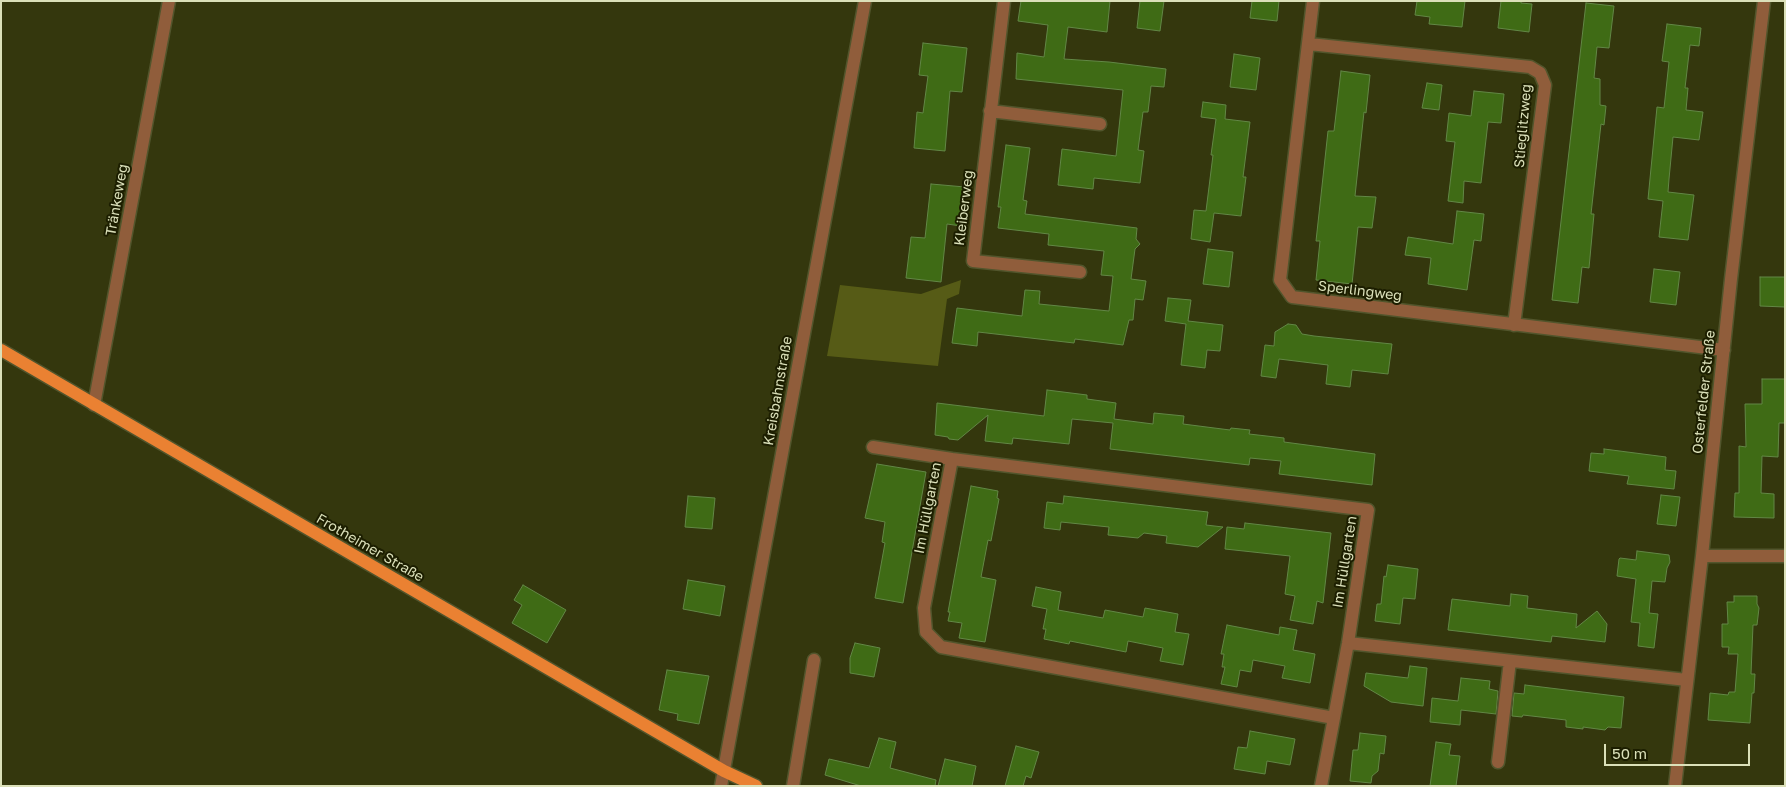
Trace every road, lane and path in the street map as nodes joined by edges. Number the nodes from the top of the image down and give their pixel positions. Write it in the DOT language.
graph roads {
  1 [pos="169,1"];
  2 [pos="865,1"];
  3 [pos="1004,1"];
  4 [pos="1313,1"];
  5 [pos="1764,1"];
  6 [pos="1308,44"];
  7 [pos="990,111"];
  8 [pos="1100,124"];
  9 [pos="1080,272"];
  10 [pos="1514,325"];
  11 [pos="1,350"];
  12 [pos="1724,350"];
  13 [pos="94,405"];
  14 [pos="873,447"];
  15 [pos="952,459"];
  16 [pos="1702,556"];
  17 [pos="1785,556"];
  18 [pos="1348,643"];
  19 [pos="814,660"];
  20 [pos="1510,661"];
  21 [pos="1687,680"];
  22 [pos="1334,718"];
  23 [pos="1498,762"];
  24 [pos="724,771"];
  25 [pos="721,786"];
  26 [pos="756,786"];
  27 [pos="793,786"];
  28 [pos="1320,786"];
  29 [pos="1675,786"];
  1 -- 13 [label="street, Tränkeweg"];
  2 -- 24 [label="street, Kreisbahnstraße"];
  3 -- 7 [label="street, Kleiberweg"];
  4 -- 6 [label="street, Sperlingweg"];
  5 -- 12 [label="street, Osterfelder Straße"];
  6 -- 10 [label="street, Sperlingweg"];
  6 -- 10 [label="street, Stieglitzweg"];
  7 -- 8 [label="street"];
  7 -- 9 [label="street, Kleiberweg"];
  10 -- 12 [label="street, Sperlingweg"];
  11 -- 13 [label="main road, Frotheimer Straße"];
  12 -- 16 [label="street, Osterfelder Straße"];
  13 -- 24 [label="main road, Frotheimer Straße"];
  14 -- 15 [label="street"];
  15 -- 18 [label="street, Im Hüllgarten"];
  15 -- 22 [label="street, Im Hüllgarten"];
  16 -- 17 [label="street"];
  16 -- 21 [label="street, Osterfelder Straße"];
  18 -- 20 [label="street"];
  18 -- 22 [label="street, Im Hüllgarten"];
  19 -- 27 [label="street"];
  20 -- 21 [label="street"];
  20 -- 23 [label="street"];
  21 -- 29 [label="street, Osterfelder Straße"];
  22 -- 28 [label="street, Im Hüllgarten"];
  24 -- 25 [label="street, Kreisbahnstraße"];
  24 -- 26 [label="main road, Frotheimer Straße"];
}
